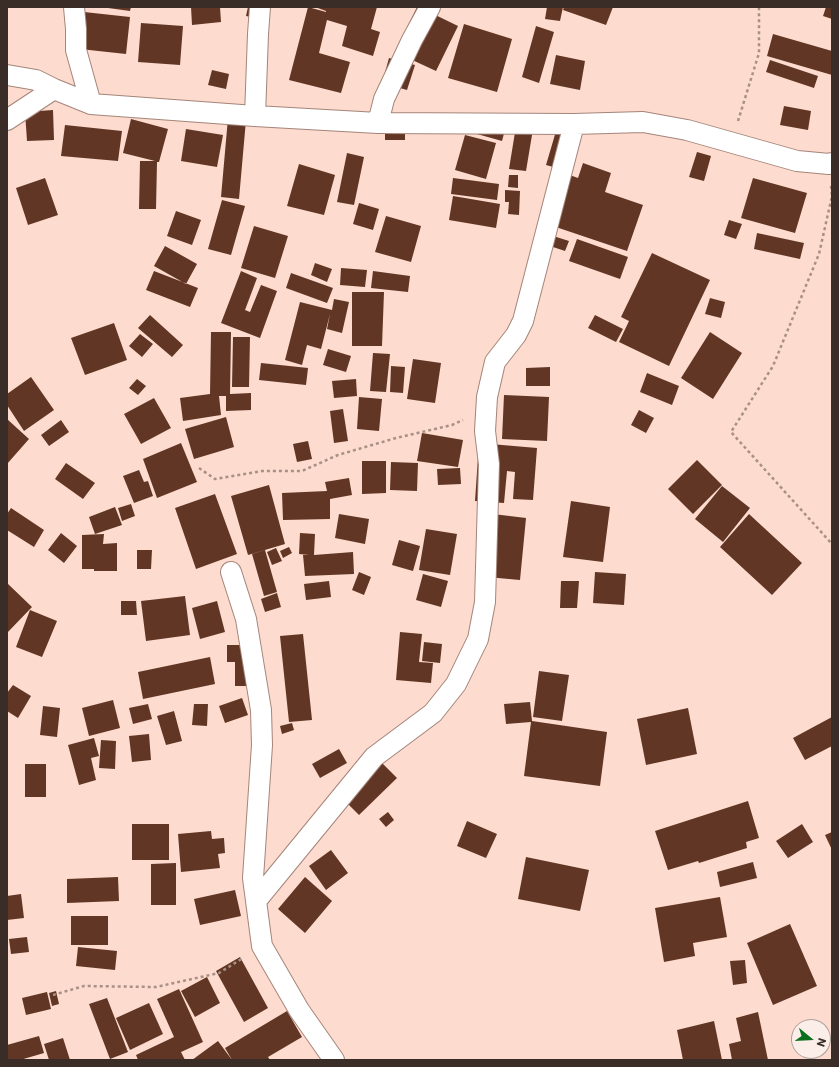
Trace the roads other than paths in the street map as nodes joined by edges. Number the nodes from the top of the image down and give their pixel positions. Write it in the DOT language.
graph roads {
  1 [pos="74,7"];
  2 [pos="260,7"];
  3 [pos="430,7"];
  4 [pos="7,75"];
  5 [pos="54,89"];
  6 [pos="90,104"];
  7 [pos="255,116"];
  8 [pos="7,120"];
  9 [pos="378,123"];
  10 [pos="574,124"];
  11 [pos="831,163"];
  12 [pos="232,572"];
  13 [pos="256,901"];
  14 [pos="334,1060"];
  1 -- 6 [label="street"];
  2 -- 7 [label="street"];
  3 -- 9 [label="street"];
  4 -- 5 [label="street"];
  5 -- 6 [label="street"];
  5 -- 8 [label="street"];
  6 -- 7 [label="street"];
  7 -- 9 [label="street"];
  9 -- 10 [label="street"];
  10 -- 11 [label="street"];
  10 -- 13 [label="street"];
  12 -- 13 [label="street"];
  13 -- 14 [label="street"];
}
